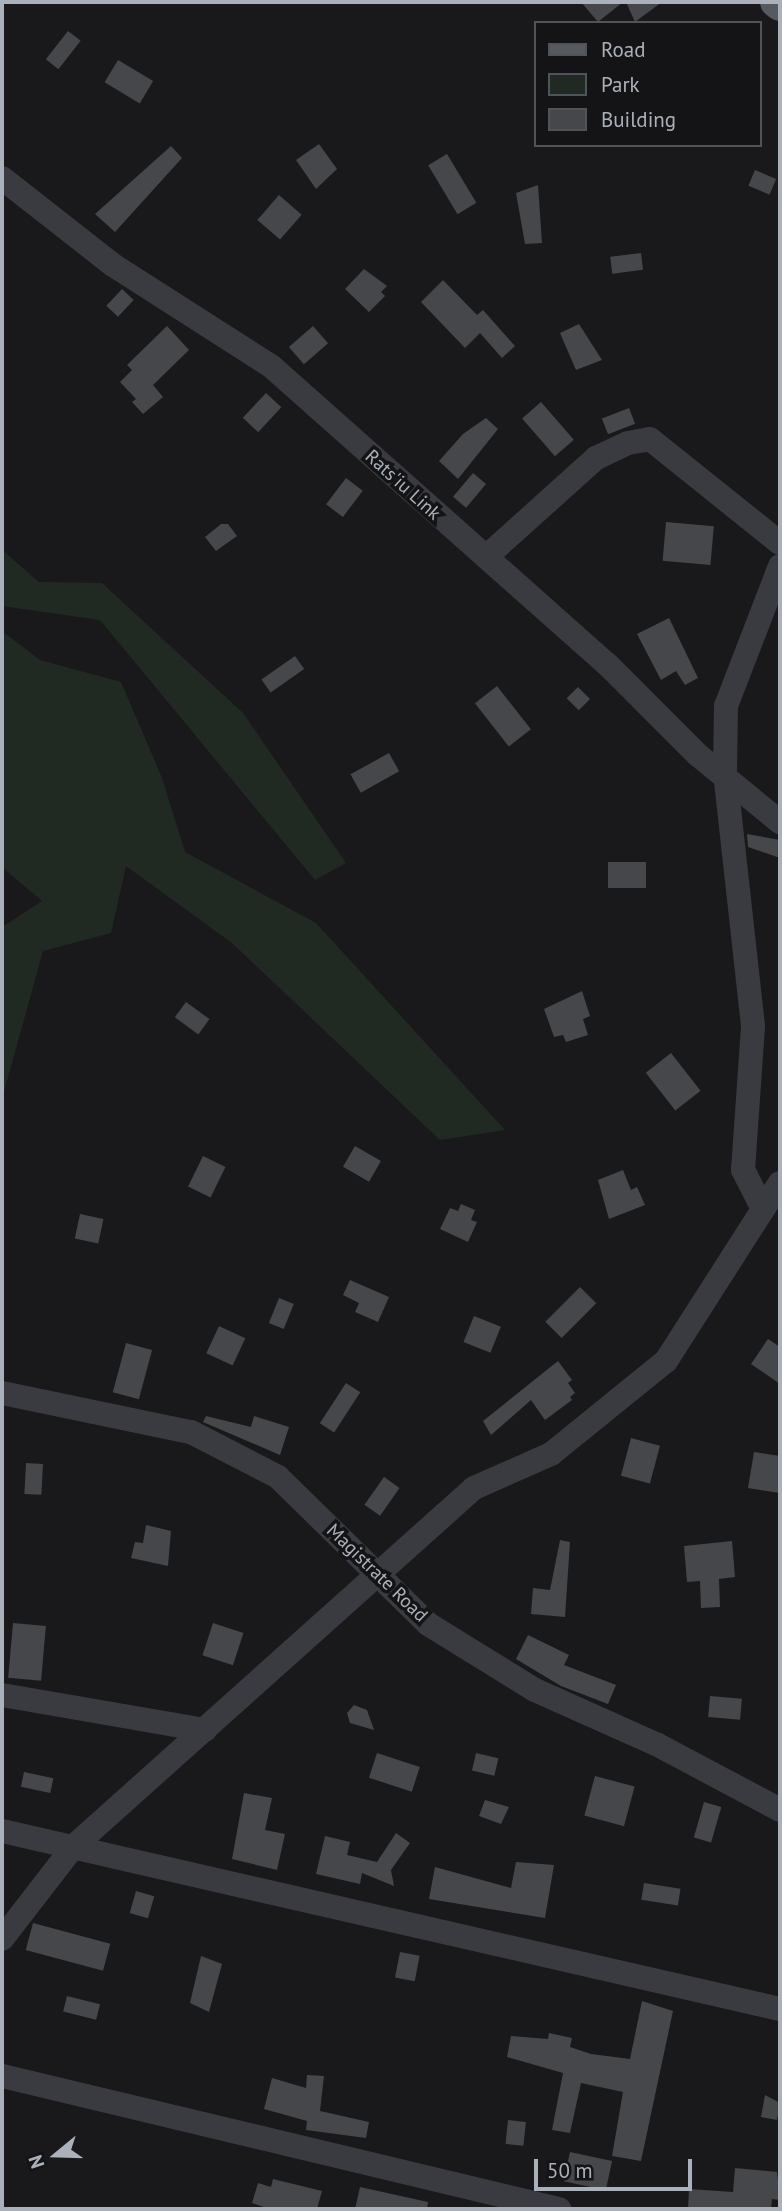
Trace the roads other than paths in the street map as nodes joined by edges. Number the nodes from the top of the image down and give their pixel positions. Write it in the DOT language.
graph roads {
  1 [pos="2,178"];
  2 [pos="780,543"];
  3 [pos="486,557"];
  4 [pos="780,566"];
  5 [pos="725,774"];
  6 [pos="780,822"];
  7 [pos="780,1183"];
  8 [pos="763,1209"];
  9 [pos="2,1394"];
  10 [pos="376,1574"];
  11 [pos="2,1695"];
  12 [pos="205,1730"];
  13 [pos="780,1810"];
  14 [pos="2,1830"];
  15 [pos="73,1847"];
  16 [pos="2,1939"];
  17 [pos="780,2009"];
  18 [pos="2,2076"];
  19 [pos="559,2209"];
  1 -- 3 [label="street, Rats'iu Link"];
  2 -- 3 [label="street"];
  3 -- 5 [label="street, Rats'iu Link"];
  4 -- 5 [label="street"];
  5 -- 6 [label="street, Rats'iu Link"];
  5 -- 8 [label="street"];
  7 -- 8 [label="street"];
  8 -- 10 [label="street"];
  9 -- 10 [label="street, Magistrate Road"];
  10 -- 12 [label="street"];
  10 -- 13 [label="street, Magistrate Road"];
  11 -- 12 [label="street"];
  12 -- 15 [label="street"];
  14 -- 15 [label="street"];
  15 -- 16 [label="street"];
  15 -- 17 [label="street"];
  18 -- 19 [label="street"];
}
